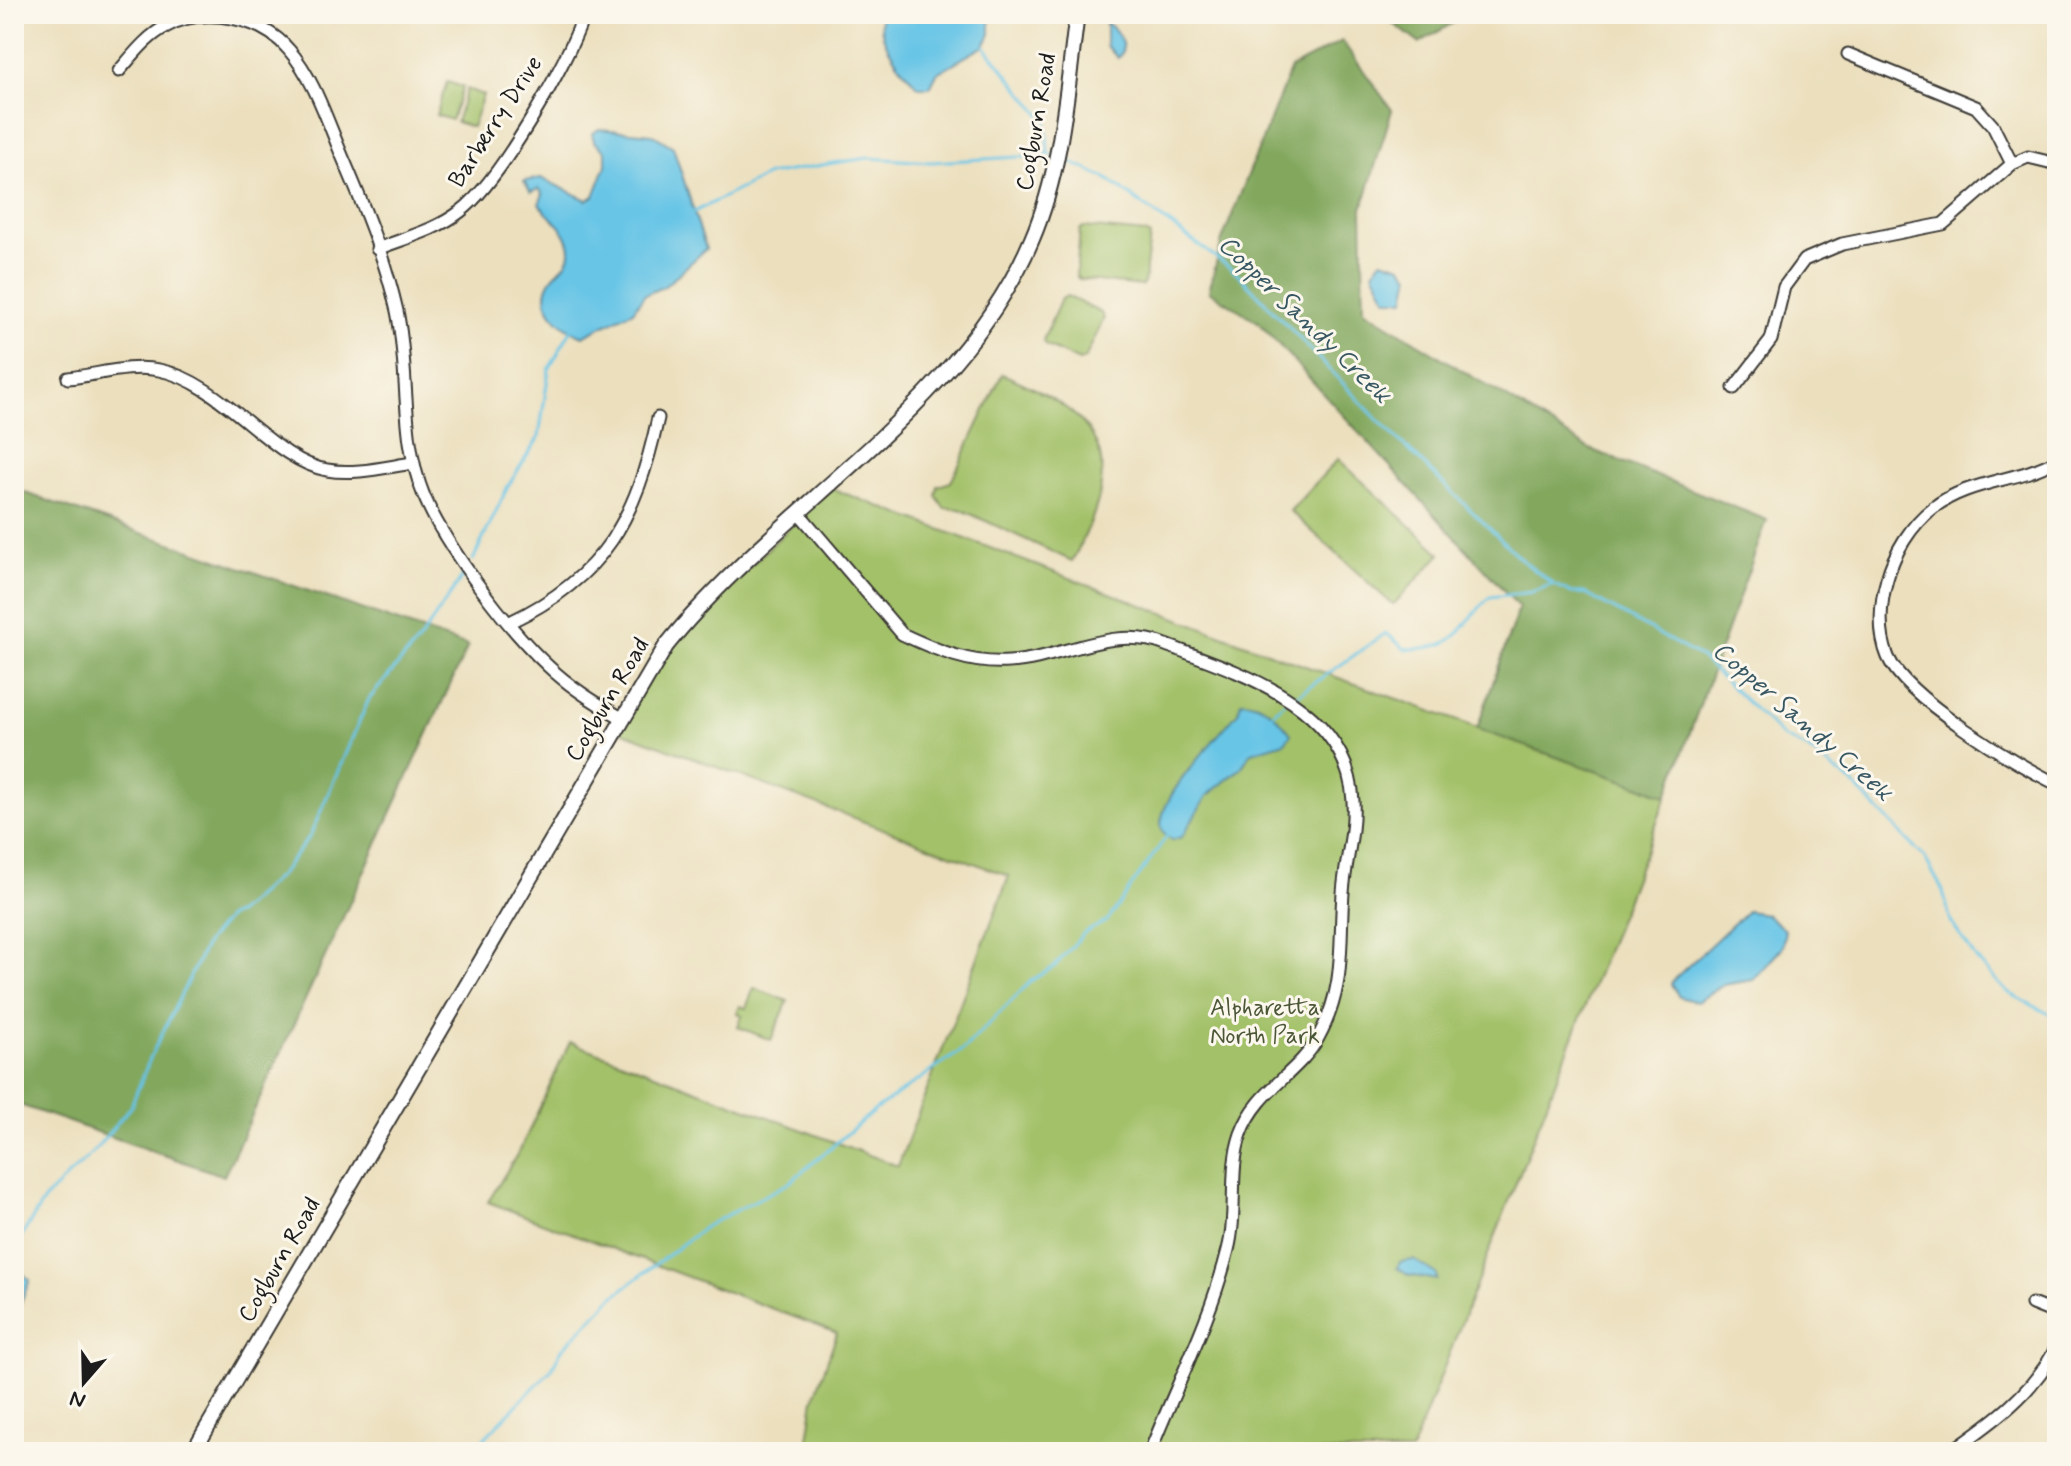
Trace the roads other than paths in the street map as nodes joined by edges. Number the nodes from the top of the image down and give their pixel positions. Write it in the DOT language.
graph roads {
  1 [pos="584,14"];
  2 [pos="1077,14"];
  3 [pos="1848,54"];
  4 [pos="119,71"];
  5 [pos="2012,164"];
  6 [pos="2057,164"];
  7 [pos="377,249"];
  8 [pos="68,378"];
  9 [pos="1734,388"];
  10 [pos="658,418"];
  11 [pos="2057,460"];
  12 [pos="413,463"];
  13 [pos="798,512"];
  14 [pos="510,622"];
  15 [pos="622,718"];
  16 [pos="2057,784"];
  17 [pos="2032,1304"];
  18 [pos="2057,1314"];
  19 [pos="2057,1346"];
  20 [pos="193,1452"];
  21 [pos="1150,1452"];
  22 [pos="1950,1452"];
  1 -- 7 [label="street, Barberry Drive"];
  2 -- 13 [label="street, Cogburn Road"];
  3 -- 5 [label="street"];
  4 -- 7 [label="street"];
  5 -- 6 [label="street"];
  5 -- 9 [label="street"];
  7 -- 12 [label="street"];
  8 -- 12 [label="street"];
  10 -- 14 [label="street"];
  11 -- 16 [label="street"];
  12 -- 14 [label="street"];
  13 -- 15 [label="street, Cogburn Road"];
  13 -- 21 [label="street"];
  14 -- 15 [label="street"];
  15 -- 20 [label="street, Cogburn Road"];
  17 -- 18 [label="street"];
  19 -- 22 [label="street"];
}
